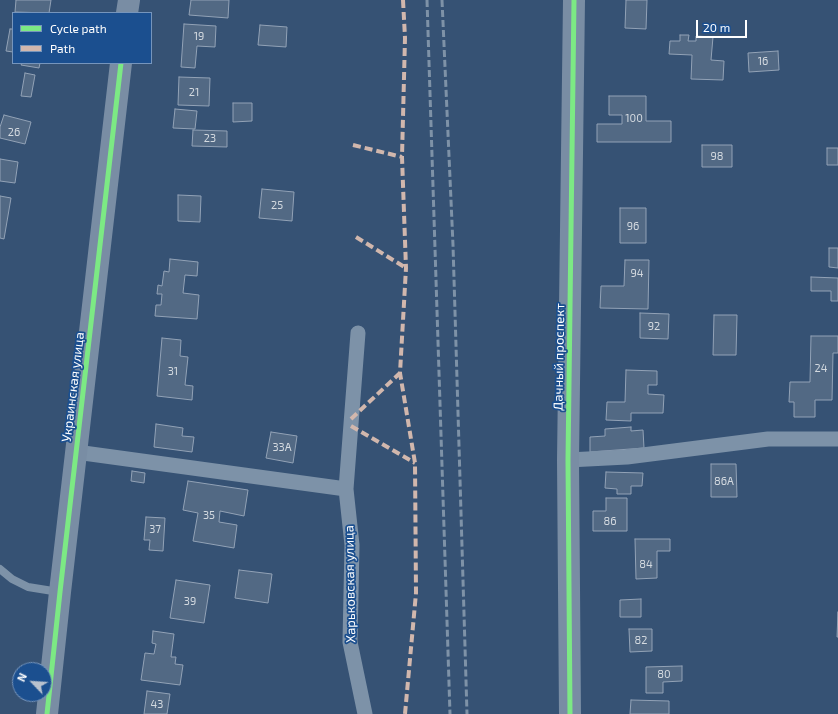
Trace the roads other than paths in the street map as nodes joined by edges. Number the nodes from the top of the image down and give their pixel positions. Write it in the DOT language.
graph roads {
  1 [pos="129,0"];
  2 [pos="574,0"];
  3 [pos="127,12"];
  4 [pos="121,64"];
  5 [pos="358,333"];
  6 [pos="838,439"];
  7 [pos="76,452"];
  8 [pos="568,460"];
  9 [pos="346,489"];
  10 [pos="0,569"];
  11 [pos="60,592"];
  12 [pos="47,714"];
  13 [pos="365,714"];
  14 [pos="570,714"];
  1 -- 3 [label="street"];
  2 -- 8 [label="street, Дачный проспект"];
  4 -- 7 [label="street, Украинская улица"];
  5 -- 9 [label="street, Харьковская улица"];
  6 -- 8 [label="street"];
  7 -- 9 [label="street"];
  7 -- 11 [label="street, Украинская улица"];
  8 -- 14 [label="street, Дачный проспект"];
  9 -- 13 [label="street, Харьковская улица"];
  10 -- 11 [label="lane"];
  11 -- 12 [label="street, Украинская улица"];
}
